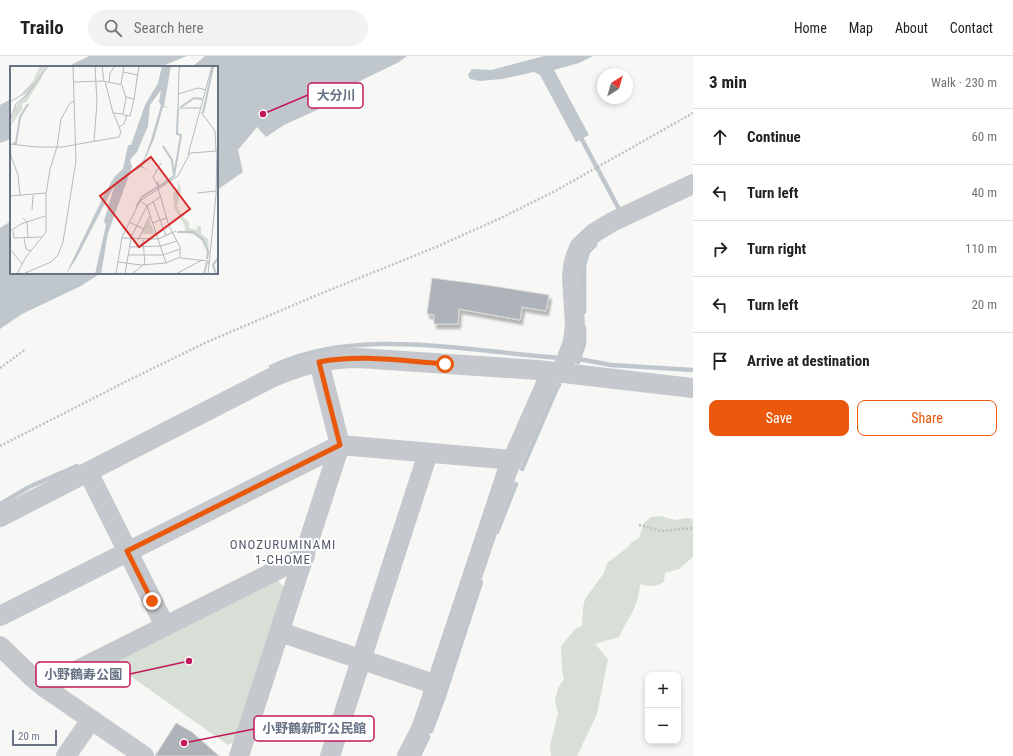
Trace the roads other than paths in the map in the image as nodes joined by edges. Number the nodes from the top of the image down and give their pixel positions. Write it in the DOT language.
graph roads {
  1 [pos="693,184"];
  2 [pos="319,362"];
  3 [pos="556,372"];
  4 [pos="693,388"];
  5 [pos="340,445"];
  6 [pos="428,453"];
  7 [pos="512,460"];
  8 [pos="88,472"];
  9 [pos="0,517"];
  10 [pos="127,551"];
  11 [pos="305,556"];
  12 [pos="0,616"];
  13 [pos="165,626"];
  14 [pos="280,632"];
  15 [pos="0,646"];
  16 [pos="361,660"];
  17 [pos="425,681"];
  18 [pos="44,687"];
  19 [pos="91,720"];
  20 [pos="66,756"];
  21 [pos="144,756"];
  22 [pos="239,756"];
  23 [pos="330,756"];
  24 [pos="407,756"];
  1 -- 3 [label="street"];
  2 -- 3 [label="street"];
  2 -- 5 [label="street"];
  2 -- 8 [label="street"];
  3 -- 4 [label="street"];
  3 -- 7 [label="street"];
  5 -- 6 [label="street"];
  5 -- 10 [label="street"];
  5 -- 11 [label="street"];
  6 -- 7 [label="street"];
  6 -- 16 [label="street"];
  7 -- 24 [label="street"];
  8 -- 9 [label="street"];
  8 -- 10 [label="street"];
  10 -- 12 [label="street"];
  10 -- 13 [label="street"];
  11 -- 13 [label="street"];
  11 -- 14 [label="street"];
  13 -- 18 [label="street"];
  14 -- 16 [label="street"];
  14 -- 22 [label="street"];
  15 -- 18 [label="street"];
  16 -- 17 [label="street"];
  16 -- 23 [label="street"];
  18 -- 19 [label="street"];
  19 -- 20 [label="street"];
  19 -- 21 [label="street"];
}
